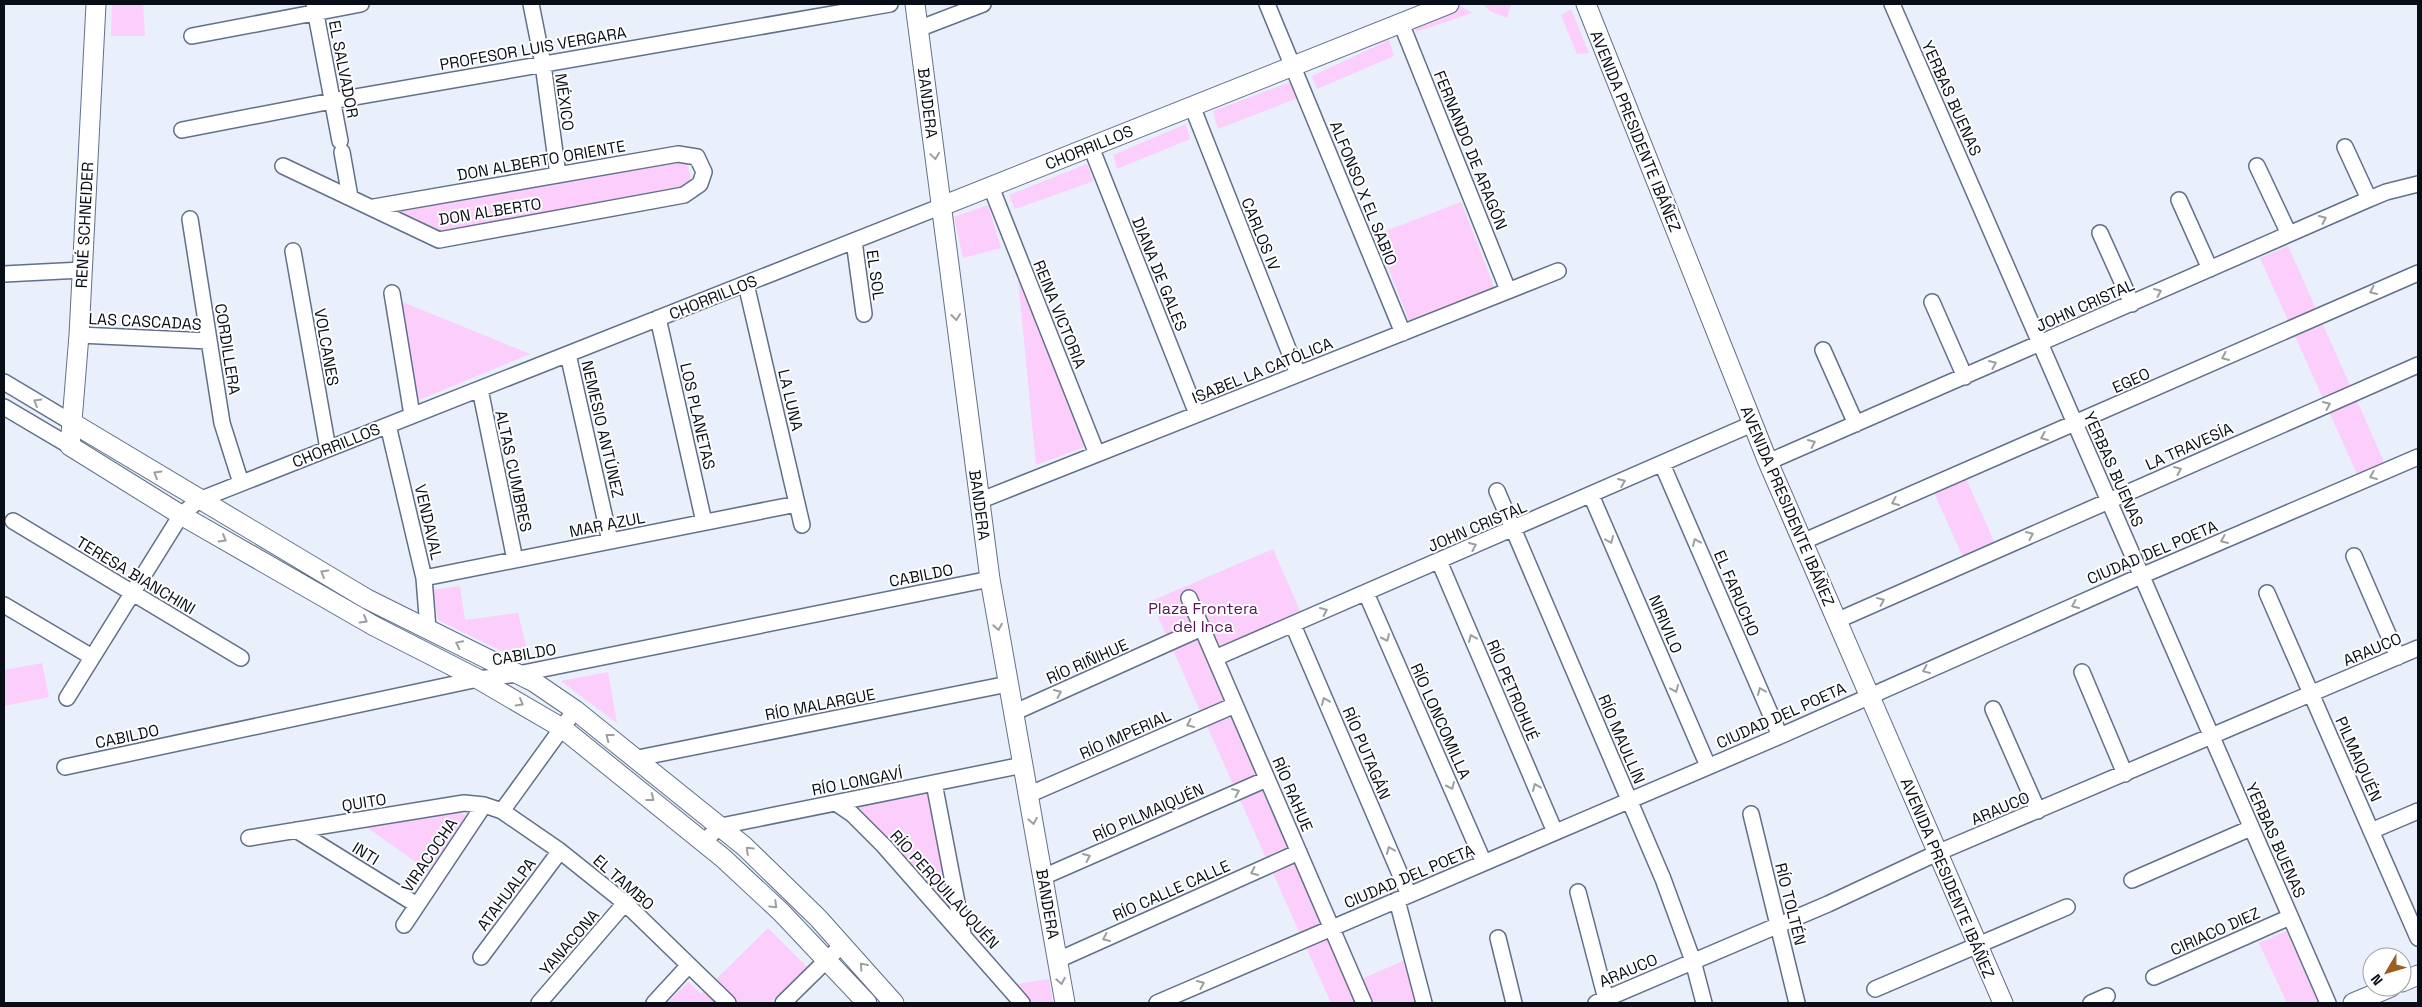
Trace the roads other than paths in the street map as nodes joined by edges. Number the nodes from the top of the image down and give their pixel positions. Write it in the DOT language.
graph roads {
  1 [pos="96,4"];
  2 [pos="362,4"];
  3 [pos="531,4"];
  4 [pos="890,4"];
  5 [pos="914,4"];
  6 [pos="983,4"];
  7 [pos="1267,4"];
  8 [pos="1448,4"];
  9 [pos="1586,4"];
  10 [pos="1892,4"];
  11 [pos="314,8"];
  12 [pos="1401,23"];
  13 [pos="918,29"];
  14 [pos="192,36"];
  15 [pos="542,64"];
  16 [pos="1293,66"];
  17 [pos="332,101"];
  18 [pos="1192,106"];
  19 [pos="182,130"];
  20 [pos="1091,147"];
  21 [pos="2345,147"];
  22 [pos="283,166"];
  23 [pos="2257,166"];
  24 [pos="704,172"];
  25 [pos="558,175"];
  26 [pos="2418,184"];
  27 [pos="991,187"];
  28 [pos="350,197"];
  29 [pos="2369,199"];
  30 [pos="2179,200"];
  31 [pos="942,206"];
  32 [pos="374,207"];
  33 [pos="190,219"];
  34 [pos="2100,233"];
  35 [pos="2289,234"];
  36 [pos="854,241"];
  37 [pos="293,251"];
  38 [pos="2210,269"];
  39 [pos="82,270"];
  40 [pos="1558,271"];
  41 [pos="2418,273"];
  42 [pos="4,274"];
  43 [pos="746,284"];
  44 [pos="1508,290"];
  45 [pos="392,293"];
  46 [pos="1932,302"];
  47 [pos="2132,304"];
  48 [pos="864,314"];
  49 [pos="658,318"];
  50 [pos="1403,333"];
  51 [pos="79,335"];
  52 [pos="209,341"];
  53 [pos="2040,344"];
  54 [pos="1822,350"];
  55 [pos="568,354"];
  56 [pos="2418,365"];
  57 [pos="1298,374"];
  58 [pos="1965,377"];
  59 [pos="4,382"];
  60 [pos="480,389"];
  61 [pos="4,407"];
  62 [pos="1197,414"];
  63 [pos="412,415"];
  64 [pos="70,422"];
  65 [pos="1752,424"];
  66 [pos="1856,424"];
  67 [pos="2075,424"];
  68 [pos="388,425"];
  69 [pos="70,446"];
  70 [pos="328,449"];
  71 [pos="1097,454"];
  72 [pos="2418,457"];
  73 [pos="1768,462"];
  74 [pos="1662,464"];
  75 [pos="241,483"];
  76 [pos="1497,491"];
  77 [pos="1591,495"];
  78 [pos="198,500"];
  79 [pos="2108,500"];
  80 [pos="979,501"];
  81 [pos="798,504"];
  82 [pos="180,515"];
  83 [pos="13,521"];
  84 [pos="704,522"];
  85 [pos="802,525"];
  86 [pos="1513,529"];
  87 [pos="610,541"];
  88 [pos="1802,542"];
  89 [pos="2354,556"];
  90 [pos="515,560"];
  91 [pos="1439,561"];
  92 [pos="2142,576"];
  93 [pos="424,578"];
  94 [pos="990,579"];
  95 [pos="132,593"];
  96 [pos="1366,593"];
  97 [pos="2267,593"];
  98 [pos="1189,598"];
  99 [pos="4,605"];
  100 [pos="1836,621"];
  101 [pos="1293,625"];
  102 [pos="1202,628"];
  103 [pos="428,629"];
  104 [pos="2418,648"];
  105 [pos="92,657"];
  106 [pos="2398,657"];
  107 [pos="241,658"];
  108 [pos="1215,658"];
  109 [pos="2082,672"];
  110 [pos="518,674"];
  111 [pos="478,679"];
  112 [pos="1008,684"];
  113 [pos="2312,694"];
  114 [pos="1869,696"];
  115 [pos="67,698"];
  116 [pos="1235,705"];
  117 [pos="1993,709"];
  118 [pos="575,710"];
  119 [pos="1013,713"];
  120 [pos="562,728"];
  121 [pos="1780,736"];
  122 [pos="2212,738"];
  123 [pos="638,758"];
  124 [pos="1023,765"];
  125 [pos="65,766"];
  126 [pos="1708,766"];
  127 [pos="2125,774"];
  128 [pos="1267,779"];
  129 [pos="934,783"];
  130 [pos="1028,795"];
  131 [pos="1629,800"];
  132 [pos="836,803"];
  133 [pos="484,805"];
  134 [pos="502,811"];
  135 [pos="2038,811"];
  136 [pos="2418,811"];
  137 [pos="1751,814"];
  138 [pos="721,826"];
  139 [pos="2251,828"];
  140 [pos="296,830"];
  141 [pos="2371,831"];
  142 [pos="1555,832"];
  143 [pos="249,838"];
  144 [pos="704,841"];
  145 [pos="560,851"];
  146 [pos="1299,852"];
  147 [pos="1937,853"];
  148 [pos="1484,863"];
  149 [pos="1043,877"];
  150 [pos="2132,880"];
  151 [pos="1578,892"];
  152 [pos="1403,897"];
  153 [pos="625,903"];
  154 [pos="417,905"];
  155 [pos="2067,907"];
  156 [pos="2290,917"];
  157 [pos="404,925"];
  158 [pos="1778,925"];
  159 [pos="1332,928"];
  160 [pos="963,935"];
  161 [pos="1498,938"];
  162 [pos="2418,938"];
  163 [pos="843,944"];
  164 [pos="1978,946"];
  165 [pos="481,957"];
  166 [pos="827,960"];
  167 [pos="1058,960"];
  168 [pos="1694,961"];
  169 [pos="689,965"];
  170 [pos="2154,977"];
  171 [pos="1875,989"];
  172 [pos="2107,996"];
  173 [pos="2367,997"];
  174 [pos="1360,1002"];
  175 [pos="1603,1002"];
  176 [pos="539,1003"];
  177 [pos="654,1003"];
  178 [pos="728,1003"];
  179 [pos="783,1003"];
  180 [pos="867,1003"];
  181 [pos="894,1003"];
  182 [pos="1022,1003"];
  183 [pos="1065,1003"];
  184 [pos="1156,1003"];
  185 [pos="1424,1003"];
  186 [pos="1514,1003"];
  187 [pos="1704,1003"];
  188 [pos="1797,1003"];
  189 [pos="2002,1003"];
  190 [pos="2091,1003"];
  191 [pos="2328,1003"];
  192 [pos="2353,1003"];
  1 -- 39 [label="street, RENÉ SCHNEIDER"];
  2 -- 11 [label="street"];
  3 -- 15 [label="street, MÉXICO"];
  4 -- 15 [label="street, PROFESOR LUIS VERGARA"];
  5 -- 13 [label="street, BANDERA"];
  6 -- 13 [label="street"];
  7 -- 16 [label="street, ALFONSO X EL SABIO"];
  8 -- 12 [label="street, CHORRILLOS"];
  9 -- 65 [label="street, AVENIDA PRESIDENTE IBÁÑEZ"];
  10 -- 53 [label="street, YERBAS BUENAS"];
  11 -- 14 [label="street"];
  11 -- 17 [label="street, EL SALVADOR"];
  12 -- 16 [label="street, CHORRILLOS"];
  12 -- 44 [label="street, FERNANDO DE ARAGÓN"];
  13 -- 31 [label="street, BANDERA, one-way"];
  15 -- 17 [label="street, PROFESOR LUIS VERGARA"];
  15 -- 25 [label="street, MÉXICO"];
  16 -- 18 [label="street, CHORRILLOS"];
  16 -- 50 [label="street, ALFONSO X EL SABIO"];
  17 -- 19 [label="street, PROFESOR LUIS VERGARA"];
  17 -- 28 [label="street, EL SALVADOR"];
  18 -- 20 [label="street, CHORRILLOS"];
  18 -- 57 [label="street, CARLOS IV"];
  20 -- 27 [label="street, CHORRILLOS"];
  20 -- 62 [label="street, DIANA DE GALES"];
  21 -- 29 [label="street"];
  22 -- 28 [label="street, DON ALBERTO"];
  23 -- 35 [label="street"];
  24 -- 25 [label="street, DON ALBERTO ORIENTE"];
  24 -- 32 [label="street, DON ALBERTO"];
  25 -- 32 [label="street, DON ALBERTO ORIENTE"];
  26 -- 29 [label="street, JOHN CRISTAL"];
  27 -- 31 [label="street, CHORRILLOS"];
  27 -- 71 [label="street, REINA VICTORIA"];
  28 -- 32 [label="street, DON ALBERTO"];
  35 -- 29 [label="street, JOHN CRISTAL, one-way"];
  30 -- 38 [label="street"];
  31 -- 36 [label="street, CHORRILLOS"];
  31 -- 80 [label="street, BANDERA, one-way"];
  33 -- 52 [label="street, CORDILLERA"];
  34 -- 47 [label="street"];
  35 -- 38 [label="street, JOHN CRISTAL"];
  36 -- 43 [label="street, CHORRILLOS"];
  36 -- 48 [label="street, EL SOL"];
  37 -- 70 [label="street, VOLCANES"];
  47 -- 38 [label="street, JOHN CRISTAL, one-way"];
  39 -- 42 [label="street"];
  39 -- 51 [label="street, RENÉ SCHNEIDER"];
  40 -- 44 [label="street, ISABEL LA CATÓLICA"];
  41 -- 67 [label="street, EGEO, one-way"];
  43 -- 49 [label="street, CHORRILLOS"];
  43 -- 81 [label="street, LA LUNA"];
  44 -- 50 [label="street, ISABEL LA CATÓLICA"];
  45 -- 63 [label="street"];
  46 -- 58 [label="street"];
  47 -- 53 [label="street, JOHN CRISTAL"];
  49 -- 55 [label="street, CHORRILLOS"];
  49 -- 84 [label="street, LOS PLANETAS"];
  50 -- 57 [label="street, ISABEL LA CATÓLICA"];
  51 -- 52 [label="street, LAS CASCADAS"];
  51 -- 64 [label="street, RENÉ SCHNEIDER"];
  52 -- 75 [label="street, CORDILLERA"];
  58 -- 53 [label="street, JOHN CRISTAL, one-way"];
  53 -- 67 [label="street, YERBAS BUENAS"];
  54 -- 66 [label="street"];
  55 -- 60 [label="street, CHORRILLOS"];
  55 -- 87 [label="street, NEMESIO ANTÚNEZ"];
  79 -- 56 [label="street, LA TRAVESÍA, one-way"];
  57 -- 62 [label="street, ISABEL LA CATÓLICA"];
  58 -- 66 [label="street, JOHN CRISTAL"];
  64 -- 59 [label="street, one-way"];
  60 -- 63 [label="street, CHORRILLOS"];
  60 -- 90 [label="street, ALTAS CUMBRES"];
  61 -- 69 [label="street"];
  62 -- 71 [label="street, ISABEL LA CATÓLICA"];
  63 -- 68 [label="street, CHORRILLOS"];
  64 -- 69 [label="street, RENÉ SCHNEIDER"];
  78 -- 64 [label="street, one-way"];
  65 -- 73 [label="street, AVENIDA PRESIDENTE IBÁÑEZ"];
  65 -- 74 [label="street, JOHN CRISTAL"];
  73 -- 66 [label="street, JOHN CRISTAL, one-way"];
  67 -- 79 [label="street, YERBAS BUENAS"];
  67 -- 88 [label="street, EGEO, one-way"];
  68 -- 70 [label="street, CHORRILLOS"];
  68 -- 93 [label="street, VENDAVAL"];
  69 -- 82 [label="street"];
  70 -- 75 [label="street, CHORRILLOS"];
  71 -- 80 [label="street, ISABEL LA CATÓLICA"];
  72 -- 92 [label="street, CIUDAD DEL POETA, one-way"];
  73 -- 88 [label="street, AVENIDA PRESIDENTE IBÁÑEZ"];
  77 -- 74 [label="street, JOHN CRISTAL, one-way"];
  121 -- 74 [label="street, EL FARUCHO, one-way"];
  75 -- 78 [label="street, CHORRILLOS"];
  76 -- 86 [label="street, RÍO MAULLÍN"];
  77 -- 86 [label="street, JOHN CRISTAL"];
  77 -- 126 [label="street, NIRIVILO, one-way"];
  78 -- 82 [label="street, CHORRILLOS"];
  103 -- 78 [label="street, one-way"];
  79 -- 92 [label="street, YERBAS BUENAS"];
  100 -- 79 [label="street, LA TRAVESÍA, one-way"];
  80 -- 94 [label="street, BANDERA"];
  81 -- 84 [label="street, MAR AZUL"];
  81 -- 85 [label="street, LA LUNA"];
  82 -- 95 [label="street, CHORRILLOS"];
  82 -- 111 [label="street, one-way"];
  83 -- 95 [label="street, TERESA BIANCHINI"];
  84 -- 87 [label="street, MAR AZUL"];
  91 -- 86 [label="street, JOHN CRISTAL, one-way"];
  86 -- 131 [label="street, RÍO MAULLÍN"];
  87 -- 90 [label="street, MAR AZUL"];
  88 -- 100 [label="street, AVENIDA PRESIDENTE IBÁÑEZ"];
  89 -- 106 [label="street"];
  90 -- 93 [label="street, MAR AZUL"];
  91 -- 96 [label="street, JOHN CRISTAL"];
  142 -- 91 [label="street, RÍO PETROHUÉ, one-way"];
  92 -- 114 [label="street, CIUDAD DEL POETA, one-way"];
  92 -- 122 [label="street, YERBAS BUENAS"];
  93 -- 103 [label="street, VENDAVAL"];
  94 -- 110 [label="street, CABILDO"];
  94 -- 112 [label="street, BANDERA, one-way"];
  95 -- 105 [label="street, CHORRILLOS"];
  95 -- 107 [label="street, TERESA BIANCHINI"];
  101 -- 96 [label="street, JOHN CRISTAL, one-way"];
  96 -- 148 [label="street, RÍO LONCOMILLA, one-way"];
  97 -- 113 [label="street, PILMAIQUÉN"];
  98 -- 102 [label="street, RÍO RAHUE"];
  99 -- 105 [label="street"];
  100 -- 114 [label="street, AVENIDA PRESIDENTE IBÁÑEZ"];
  101 -- 108 [label="street, JOHN CRISTAL"];
  152 -- 101 [label="street, RÍO PUTAGÁN, one-way"];
  102 -- 108 [label="street, RÍO RAHUE"];
  119 -- 102 [label="street, RÍO RIÑIHUE, one-way"];
  110 -- 103 [label="street, one-way"];
  104 -- 106 [label="street, ARAUCO"];
  105 -- 115 [label="street, CHORRILLOS"];
  106 -- 113 [label="street, ARAUCO"];
  108 -- 116 [label="street, RÍO RAHUE"];
  109 -- 127 [label="street"];
  110 -- 111 [label="street, CABILDO"];
  110 -- 118 [label="street"];
  111 -- 120 [label="street, one-way"];
  111 -- 125 [label="street, CABILDO"];
  112 -- 119 [label="street, BANDERA"];
  112 -- 123 [label="street, RÍO MALARGUE"];
  113 -- 122 [label="street, ARAUCO"];
  113 -- 141 [label="street, PILMAIQUÉN"];
  114 -- 121 [label="street, CIUDAD DEL POETA"];
  114 -- 147 [label="street, AVENIDA PRESIDENTE IBÁÑEZ"];
  116 -- 128 [label="street, RÍO RAHUE"];
  116 -- 130 [label="street, RÍO IMPERIAL, one-way"];
  117 -- 135 [label="street"];
  118 -- 120 [label="street"];
  123 -- 118 [label="street, one-way"];
  119 -- 124 [label="street, BANDERA"];
  120 -- 134 [label="street"];
  120 -- 144 [label="street, one-way"];
  121 -- 126 [label="street, CIUDAD DEL POETA"];
  122 -- 127 [label="street, ARAUCO"];
  122 -- 139 [label="street, YERBAS BUENAS"];
  123 -- 138 [label="street"];
  124 -- 129 [label="street, RÍO LONGAVÍ"];
  124 -- 130 [label="street, BANDERA"];
  126 -- 131 [label="street, CIUDAD DEL POETA"];
  127 -- 135 [label="street, ARAUCO"];
  128 -- 146 [label="street, RÍO RAHUE"];
  149 -- 128 [label="street, RÍO PILMAIQUÉN, one-way"];
  129 -- 132 [label="street, RÍO LONGAVÍ"];
  129 -- 160 [label="street"];
  130 -- 149 [label="street, BANDERA, one-way"];
  131 -- 142 [label="street, CIUDAD DEL POETA"];
  131 -- 168 [label="street, RÍO MAULLÍN"];
  132 -- 138 [label="street, RÍO LONGAVÍ"];
  132 -- 160 [label="street, RÍO PERQUILAUQUÉN"];
  133 -- 134 [label="street, EL TAMBO"];
  133 -- 140 [label="street, QUITO"];
  133 -- 154 [label="street, VIRACOCHA"];
  134 -- 145 [label="street, EL TAMBO"];
  135 -- 147 [label="street, ARAUCO"];
  136 -- 141 [label="street"];
  137 -- 158 [label="street, RÍO TOLTÉN"];
  138 -- 144 [label="street"];
  163 -- 138 [label="street, one-way"];
  139 -- 150 [label="street"];
  139 -- 156 [label="street, YERBAS BUENAS"];
  140 -- 143 [label="street, QUITO"];
  140 -- 154 [label="street, INTI"];
  141 -- 162 [label="street, PILMAIQUÉN"];
  142 -- 148 [label="street, CIUDAD DEL POETA"];
  144 -- 166 [label="street, one-way"];
  145 -- 153 [label="street, EL TAMBO"];
  145 -- 165 [label="street, ATAHUALPA"];
  146 -- 159 [label="street, RÍO RAHUE"];
  146 -- 167 [label="street, RÍO CALLE CALLE, one-way"];
  147 -- 158 [label="street, ARAUCO"];
  147 -- 164 [label="street, AVENIDA PRESIDENTE IBÁÑEZ"];
  148 -- 152 [label="street, CIUDAD DEL POETA"];
  149 -- 167 [label="street, BANDERA"];
  151 -- 175 [label="street"];
  152 -- 159 [label="street, CIUDAD DEL POETA"];
  152 -- 185 [label="street, RÍO PUTAGÁN"];
  153 -- 169 [label="street, EL TAMBO"];
  153 -- 176 [label="street, YANACONA"];
  154 -- 157 [label="street, VIRACOCHA"];
  155 -- 164 [label="street"];
  156 -- 170 [label="street, CIRIACO DIEZ"];
  156 -- 191 [label="street, YERBAS BUENAS"];
  158 -- 168 [label="street, ARAUCO"];
  158 -- 188 [label="street, RÍO TOLTÉN"];
  159 -- 174 [label="street, RÍO RAHUE"];
  184 -- 159 [label="street, CIUDAD DEL POETA, one-way"];
  160 -- 182 [label="street, RÍO PERQUILAUQUÉN"];
  161 -- 186 [label="street"];
  163 -- 166 [label="street"];
  181 -- 163 [label="street, one-way"];
  164 -- 171 [label="street"];
  164 -- 189 [label="street, AVENIDA PRESIDENTE IBÁÑEZ"];
  166 -- 179 [label="street"];
  166 -- 180 [label="street"];
  167 -- 183 [label="street, BANDERA, one-way"];
  168 -- 175 [label="street, ARAUCO"];
  168 -- 187 [label="street, RÍO MAULLÍN"];
  169 -- 177 [label="street"];
  169 -- 178 [label="street, EL TAMBO"];
  172 -- 190 [label="street"];
  173 -- 192 [label="street"];
}
